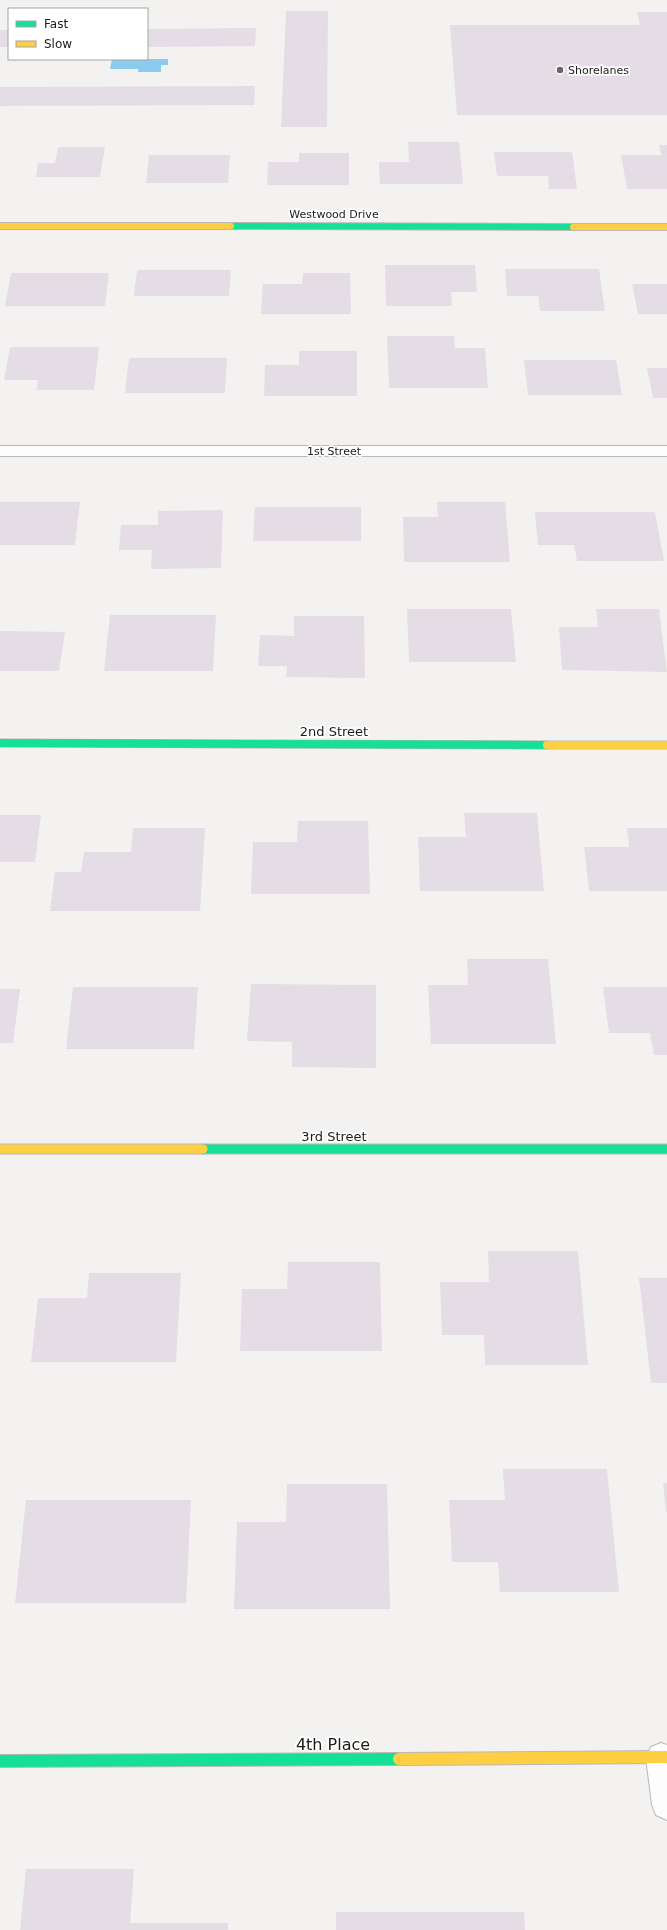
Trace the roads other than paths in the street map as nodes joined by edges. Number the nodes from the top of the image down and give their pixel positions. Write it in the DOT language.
graph roads {
  1 [pos="0,226"];
  2 [pos="667,226"];
  3 [pos="0,451"];
  4 [pos="667,451"];
  5 [pos="0,743"];
  6 [pos="667,745"];
  7 [pos="0,1149"];
  8 [pos="667,1149"];
  9 [pos="664,1757"];
  10 [pos="0,1761"];
  11 [pos="667,1804"];
  1 -- 2 [label="street, Westwood Drive"];
  3 -- 4 [label="street, 1st Street"];
  5 -- 6 [label="street, 2nd Street"];
  7 -- 8 [label="street, 3rd Street"];
  9 -- 10 [label="street, 4th Place"];
  9 -- 11 [label="street"];
}
